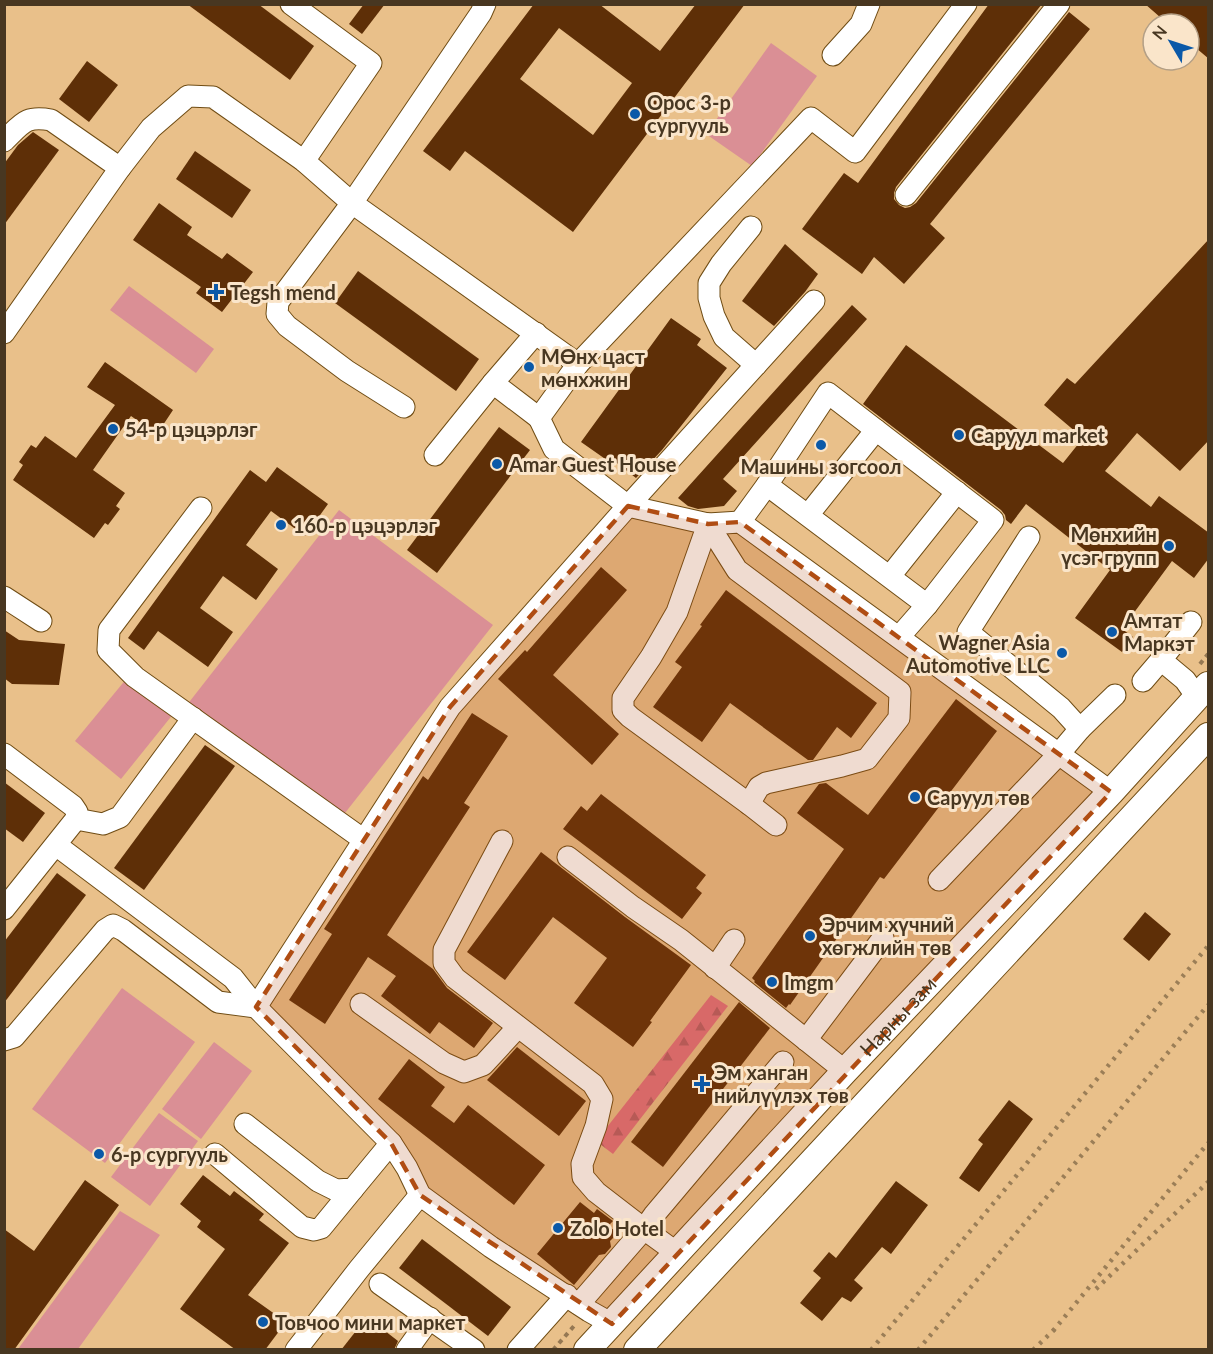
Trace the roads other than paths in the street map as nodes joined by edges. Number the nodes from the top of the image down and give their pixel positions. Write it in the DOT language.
graph roads {
  1 [pos="291,4"];
  2 [pos="485,4"];
  3 [pos="869,4"];
  4 [pos="966,4"];
  5 [pos="1059,4"];
  6 [pos="833,55"];
  7 [pos="4,141"];
  8 [pos="304,161"];
  9 [pos="120,168"];
  10 [pos="906,195"];
  11 [pos="352,203"];
  12 [pos="752,227"];
  13 [pos="814,301"];
  14 [pos="4,333"];
  15 [pos="536,333"];
  16 [pos="578,364"];
  17 [pos="756,365"];
  18 [pos="493,383"];
  19 [pos="405,407"];
  20 [pos="539,418"];
  21 [pos="876,430"];
  22 [pos="435,455"];
  23 [pos="767,485"];
  24 [pos="957,492"];
  25 [pos="628,506"];
  26 [pos="201,508"];
  27 [pos="808,515"];
  28 [pos="740,522"];
  29 [pos="708,524"];
  30 [pos="1029,537"];
  31 [pos="890,576"];
  32 [pos="4,597"];
  33 [pos="927,605"];
  34 [pos="41,621"];
  35 [pos="1191,622"];
  36 [pos="899,637"];
  37 [pos="1161,660"];
  38 [pos="1143,681"];
  39 [pos="1203,691"];
  40 [pos="1115,694"];
  41 [pos="193,718"];
  42 [pos="1080,729"];
  43 [pos="1209,736"];
  44 [pos="4,754"];
  45 [pos="1059,755"];
  46 [pos="1111,792"];
  47 [pos="749,804"];
  48 [pos="76,819"];
  49 [pos="776,825"];
  50 [pos="364,840"];
  51 [pos="502,841"];
  52 [pos="56,845"];
  53 [pos="568,857"];
  54 [pos="939,880"];
  55 [pos="4,909"];
  56 [pos="883,938"];
  57 [pos="734,940"];
  58 [pos="715,968"];
  59 [pos="361,1004"];
  60 [pos="256,1007"];
  61 [pos="518,1027"];
  62 [pos="4,1040"];
  63 [pos="806,1040"];
  64 [pos="783,1062"];
  65 [pos="845,1071"];
  66 [pos="245,1124"];
  67 [pos="391,1143"];
  68 [pos="214,1154"];
  69 [pos="352,1190"];
  70 [pos="420,1195"];
  71 [pos="644,1229"];
  72 [pos="677,1253"];
  73 [pos="380,1284"];
  74 [pos="573,1300"];
  75 [pos="430,1318"];
  76 [pos="612,1324"];
  77 [pos="657,1327"];
  78 [pos="296,1350"];
  79 [pos="407,1350"];
  80 [pos="474,1350"];
  81 [pos="518,1350"];
  82 [pos="587,1350"];
  83 [pos="637,1350"];
  1 -- 8 [label="street"];
  2 -- 11 [label="street"];
  3 -- 6 [label="street"];
  4 -- 16 [label="street"];
  5 -- 10 [label="street"];
  7 -- 9 [label="street"];
  8 -- 9 [label="street"];
  8 -- 11 [label="street"];
  9 -- 14 [label="street"];
  11 -- 15 [label="street"];
  11 -- 19 [label="street"];
  12 -- 17 [label="street"];
  13 -- 17 [label="street"];
  15 -- 16 [label="street"];
  15 -- 18 [label="street"];
  16 -- 20 [label="street"];
  17 -- 25 [label="street"];
  18 -- 20 [label="street"];
  18 -- 22 [label="street"];
  20 -- 25 [label="street"];
  21 -- 23 [label="street"];
  21 -- 24 [label="street"];
  21 -- 27 [label="street"];
  23 -- 27 [label="street"];
  23 -- 28 [label="street"];
  24 -- 31 [label="street"];
  24 -- 33 [label="street"];
  25 -- 29 [label="street"];
  25 -- 50 [label="street"];
  26 -- 41 [label="street"];
  27 -- 31 [label="street"];
  28 -- 29 [label="street"];
  28 -- 36 [label="street"];
  29 -- 47 [label="street"];
  29 -- 47 [label="street"];
  30 -- 42 [label="street"];
  31 -- 33 [label="street"];
  32 -- 34 [label="street"];
  33 -- 36 [label="street"];
  35 -- 37 [label="street"];
  36 -- 45 [label="street"];
  37 -- 38 [label="street"];
  37 -- 39 [label="street"];
  39 -- 46 [label="main road, Нарны зам"];
  40 -- 42 [label="street"];
  41 -- 48 [label="street"];
  41 -- 50 [label="street"];
  42 -- 45 [label="street"];
  43 -- 77 [label="main road, Нарны зам"];
  44 -- 48 [label="street"];
  45 -- 46 [label="street"];
  45 -- 54 [label="street"];
  46 -- 65 [label="main road, Нарны зам"];
  47 -- 49 [label="street"];
  48 -- 52 [label="street"];
  50 -- 60 [label="street"];
  51 -- 61 [label="street"];
  52 -- 55 [label="street"];
  52 -- 60 [label="street"];
  53 -- 58 [label="street"];
  56 -- 63 [label="street"];
  57 -- 58 [label="street"];
  58 -- 63 [label="street"];
  59 -- 61 [label="street"];
  60 -- 62 [label="street"];
  60 -- 67 [label="street"];
  61 -- 71 [label="street"];
  63 -- 65 [label="street"];
  64 -- 71 [label="street"];
  65 -- 72 [label="main road, Нарны зам"];
  66 -- 69 [label="street"];
  67 -- 69 [label="street"];
  67 -- 70 [label="street"];
  68 -- 69 [label="street"];
  70 -- 74 [label="street"];
  70 -- 78 [label="street"];
  71 -- 72 [label="street"];
  71 -- 74 [label="street"];
  72 -- 76 [label="main road, Нарны зам"];
  72 -- 77 [label="main road"];
  73 -- 75 [label="street"];
  74 -- 76 [label="street"];
  74 -- 81 [label="street"];
  75 -- 79 [label="street"];
  75 -- 80 [label="street"];
  76 -- 82 [label="main road, Нарны зам"];
  77 -- 83 [label="main road, Нарны зам"];
}
